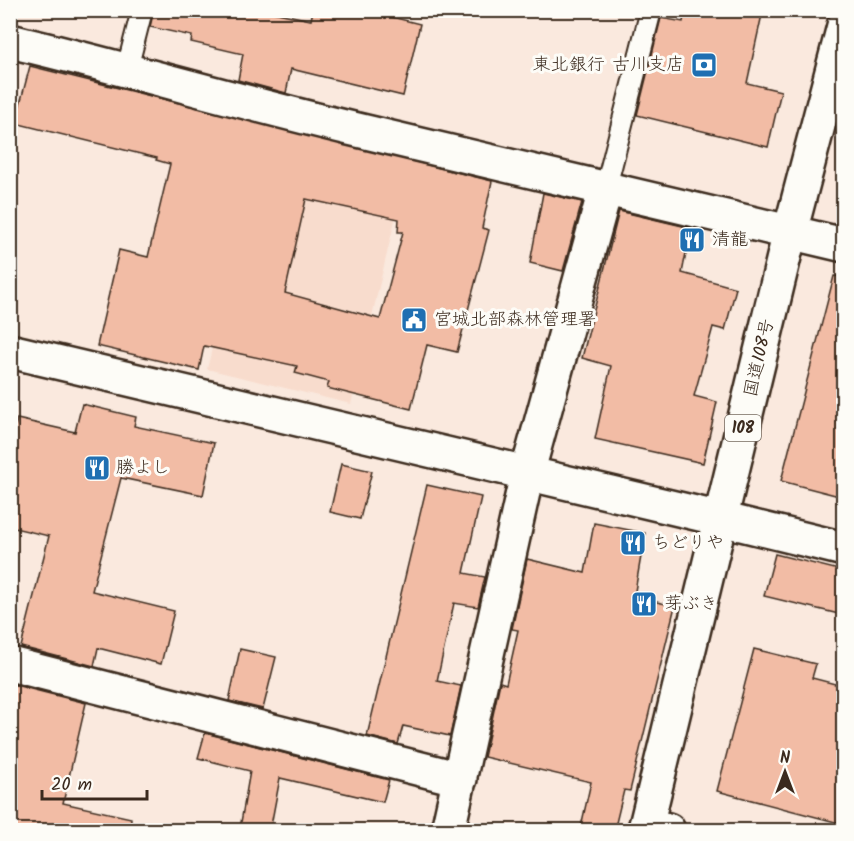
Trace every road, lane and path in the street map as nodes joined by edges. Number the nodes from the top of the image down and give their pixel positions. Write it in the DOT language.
graph roads {
  1 [pos="142,10"];
  2 [pos="651,10"];
  3 [pos="843,26"];
  4 [pos="10,41"];
  5 [pos="127,69"];
  6 [pos="606,187"];
  7 [pos="790,232"];
  8 [pos="843,245"];
  9 [pos="10,351"];
  10 [pos="527,474"];
  11 [pos="721,519"];
  12 [pos="843,549"];
  13 [pos="10,664"];
  14 [pos="460,779"];
  15 [pos="653,829"];
  16 [pos="448,831"];
  1 -- 5 [label="lane"];
  2 -- 6 [label="lane"];
  3 -- 7 [label="main road, 国道108号 / 108"];
  4 -- 5 [label="main road"];
  5 -- 6 [label="main road"];
  6 -- 7 [label="main road"];
  6 -- 10 [label="main road"];
  7 -- 8 [label="main road"];
  7 -- 11 [label="main road, 国道108号 / 108"];
  9 -- 10 [label="main road"];
  10 -- 11 [label="main road"];
  10 -- 14 [label="main road"];
  11 -- 12 [label="main road"];
  11 -- 15 [label="main road, 国道108号 / 108"];
  13 -- 14 [label="main road"];
  14 -- 16 [label="main road"];
}
